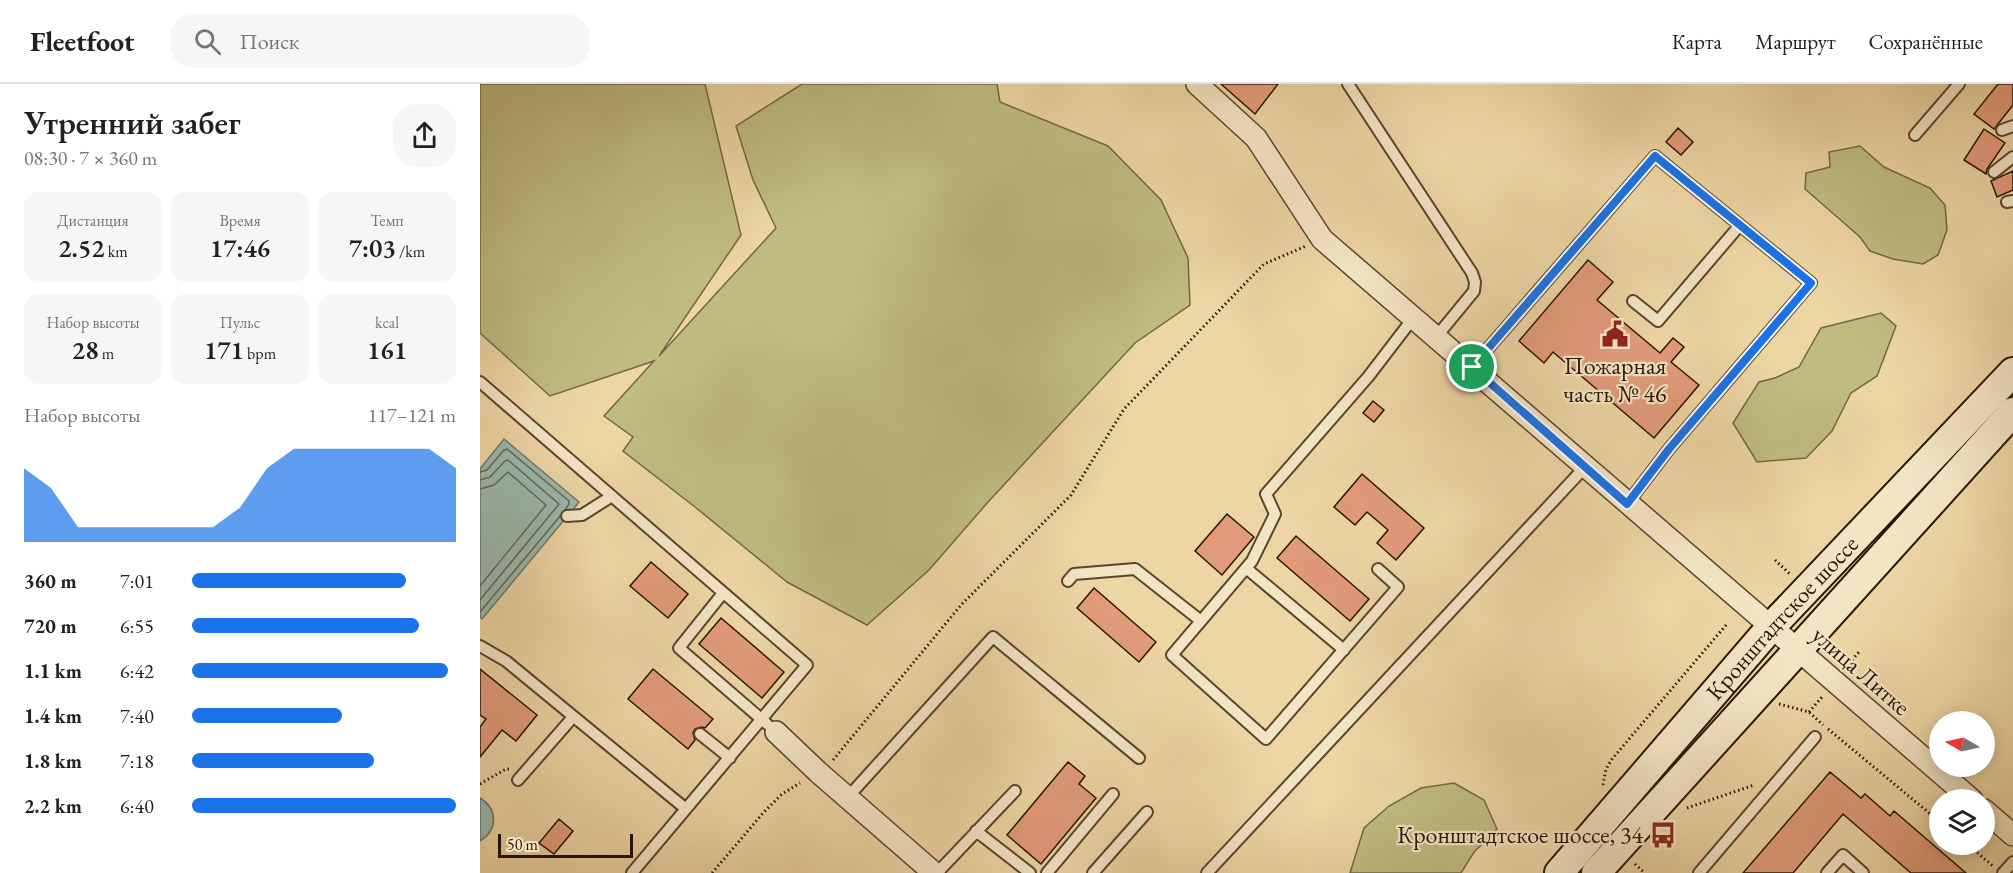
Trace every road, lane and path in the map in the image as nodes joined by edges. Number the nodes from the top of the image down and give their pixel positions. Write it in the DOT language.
graph roads {
  1 [pos="1197,84"];
  2 [pos="1348,84"];
  3 [pos="1959,84"];
  4 [pos="2013,126"];
  5 [pos="2002,130"];
  6 [pos="1915,135"];
  7 [pos="2013,157"];
  8 [pos="1994,172"];
  9 [pos="1740,225"];
  10 [pos="1322,239"];
  11 [pos="1634,301"];
  12 [pos="1414,317"];
  13 [pos="1437,336"];
  14 [pos="1472,367"];
  15 [pos="2013,372"];
  16 [pos="480,382"];
  17 [pos="2013,412"];
  18 [pos="1585,467"];
  19 [pos="612,496"];
  20 [pos="1627,504"];
  21 [pos="567,516"];
  22 [pos="1775,560"];
  23 [pos="1246,568"];
  24 [pos="1378,568"];
  25 [pos="1068,581"];
  26 [pos="1799,582"];
  27 [pos="723,593"];
  28 [pos="1201,621"];
  29 [pos="1728,624"];
  30 [pos="1771,627"];
  31 [pos="480,646"];
  32 [pos="1344,650"];
  33 [pos="1798,651"];
  34 [pos="1859,652"];
  35 [pos="1846,667"];
  36 [pos="1822,696"];
  37 [pos="573,717"];
  38 [pos="769,726"];
  39 [pos="700,734"];
  40 [pos="1815,738"];
  41 [pos="730,758"];
  42 [pos="1139,758"];
  43 [pos="526,771"];
  44 [pos="818,772"];
  45 [pos="518,780"];
  46 [pos="480,784"];
  47 [pos="1603,786"];
  48 [pos="1774,786"];
  49 [pos="1959,789"];
  50 [pos="1015,791"];
  51 [pos="1113,794"];
  52 [pos="848,798"];
  53 [pos="686,810"];
  54 [pos="1682,810"];
  55 [pos="1147,812"];
  56 [pos="1929,813"];
  57 [pos="1995,819"];
  58 [pos="976,831"];
  59 [pos="2013,835"];
  60 [pos="1980,855"];
  61 [pos="2013,862"];
  62 [pos="1993,866"];
  63 [pos="633,873"];
  64 [pos="712,873"];
  65 [pos="935,873"];
  66 [pos="1030,873"];
  67 [pos="1047,873"];
  68 [pos="1093,873"];
  69 [pos="1207,873"];
  70 [pos="1559,873"];
  71 [pos="1596,873"];
  72 [pos="1700,873"];
  73 [pos="1827,873"];
  74 [pos="1863,873"];
  75 [pos="2003,873"];
  1 -- 10 [label="street, улица Литке"];
  2 -- 13 [label="lane"];
  3 -- 6 [label="lane"];
  4 -- 5 [label="lane"];
  7 -- 8 [label="lane"];
  9 -- 11 [label="lane"];
  9 -- 14 [label="lane"];
  9 -- 20 [label="lane"];
  10 -- 12 [label="street, улица Литке"];
  10 -- 44 [label="path"];
  12 -- 13 [label="street, улица Литке"];
  12 -- 23 [label="lane"];
  13 -- 14 [label="street, улица Литке"];
  14 -- 18 [label="street, улица Литке"];
  15 -- 30 [label="main road, Кронштадтское шоссе"];
  16 -- 19 [label="lane"];
  17 -- 33 [label="main road, Кронштадтское шоссе"];
  18 -- 20 [label="street, улица Литке"];
  18 -- 69 [label="lane"];
  19 -- 21 [label="lane"];
  19 -- 27 [label="lane"];
  20 -- 30 [label="street, улица Литке"];
  22 -- 26 [label="path"];
  23 -- 28 [label="lane"];
  23 -- 32 [label="lane"];
  24 -- 32 [label="lane"];
  25 -- 28 [label="lane"];
  27 -- 38 [label="lane"];
  27 -- 38 [label="lane"];
  28 -- 32 [label="lane"];
  29 -- 47 [label="path"];
  30 -- 33 [label="street, улица Литке"];
  30 -- 70 [label="main road, Кронштадтское шоссе"];
  31 -- 37 [label="lane"];
  33 -- 49 [label="street, улица Литке"];
  33 -- 71 [label="main road, Кронштадтское шоссе"];
  34 -- 35 [label="path"];
  36 -- 56 [label="path"];
  37 -- 43 [label="lane"];
  37 -- 53 [label="lane"];
  38 -- 41 [label="lane"];
  38 -- 44 [label="street"];
  39 -- 41 [label="lane"];
  40 -- 48 [label="lane"];
  41 -- 53 [label="lane"];
  42 -- 52 [label="lane"];
  43 -- 45 [label="lane"];
  43 -- 46 [label="path"];
  44 -- 52 [label="street"];
  44 -- 64 [label="path"];
  48 -- 54 [label="path"];
  48 -- 72 [label="lane"];
  50 -- 58 [label="lane"];
  51 -- 67 [label="lane"];
  52 -- 65 [label="street"];
  53 -- 63 [label="lane"];
  55 -- 68 [label="lane"];
  57 -- 59 [label="street"];
  58 -- 65 [label="lane"];
  58 -- 66 [label="lane"];
  60 -- 62 [label="path"];
  61 -- 75 [label="lane"];
  73 -- 74 [label="lane"];
}
